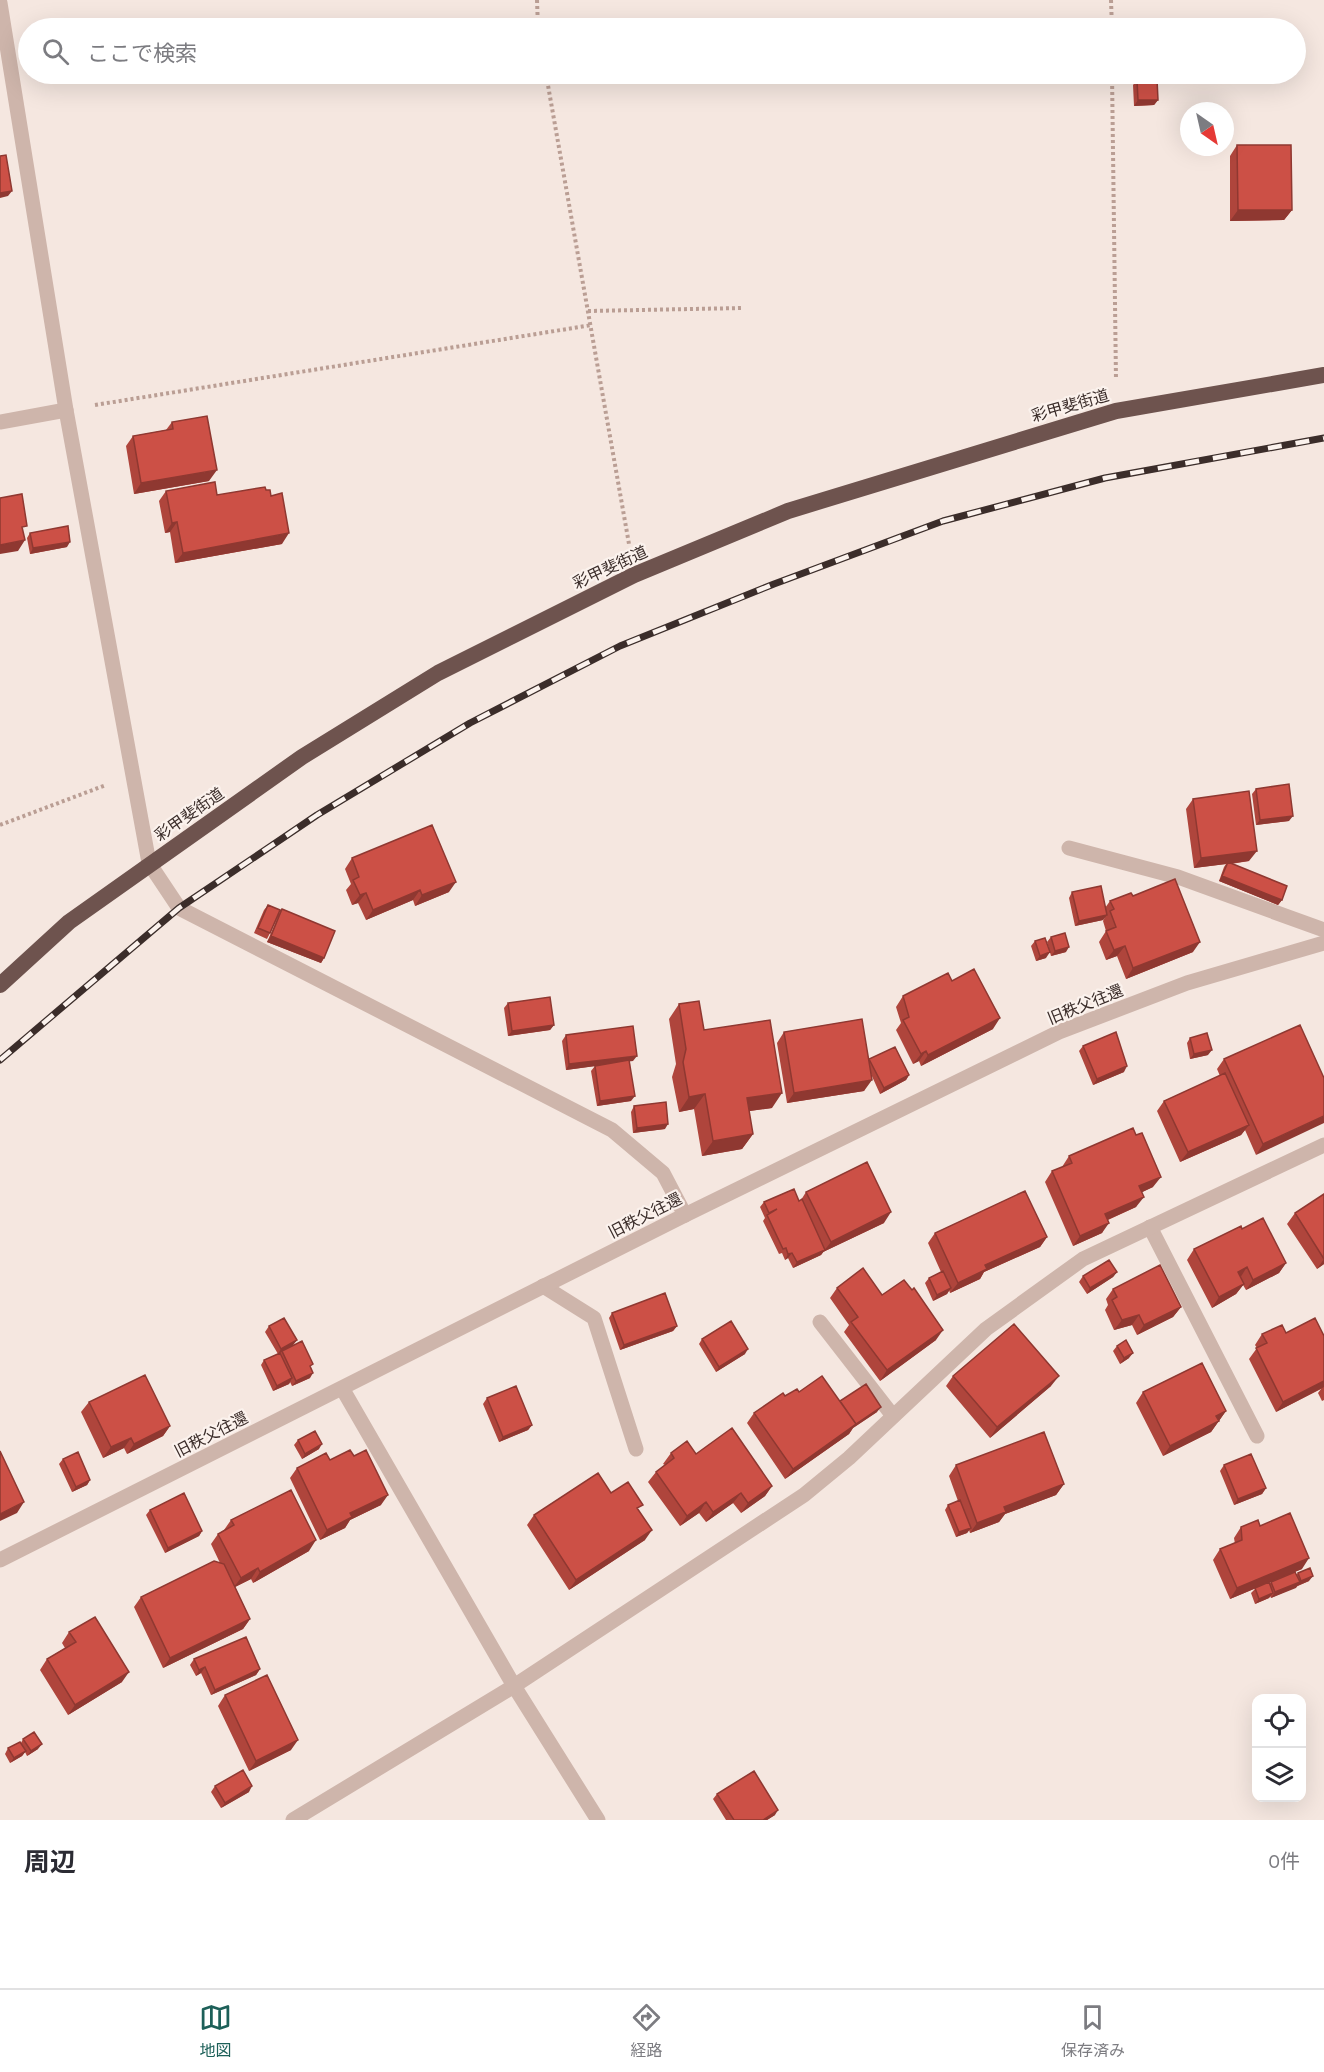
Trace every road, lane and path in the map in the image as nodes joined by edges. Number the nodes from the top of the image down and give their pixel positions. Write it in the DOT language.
graph roads {
  1 [pos="537,0"];
  2 [pos="1111,0"];
  3 [pos="0,3"];
  4 [pos="538,18"];
  5 [pos="1112,18"];
  6 [pos="548,84"];
  7 [pos="1112,84"];
  8 [pos="743,308"];
  9 [pos="588,311"];
  10 [pos="592,326"];
  11 [pos="1324,375"];
  12 [pos="66,410"];
  13 [pos="1116,411"];
  14 [pos="0,422"];
  15 [pos="634,575"];
  16 [pos="133,775"];
  17 [pos="0,825"];
  18 [pos="1069,848"];
  19 [pos="149,863"];
  20 [pos="1324,930"];
  21 [pos="1324,943"];
  22 [pos="0,985"];
  23 [pos="1324,1145"];
  24 [pos="685,1215"];
  25 [pos="1150,1227"];
  26 [pos="543,1286"];
  27 [pos="820,1322"];
  28 [pos="342,1388"];
  29 [pos="893,1416"];
  30 [pos="1257,1436"];
  31 [pos="636,1449"];
  32 [pos="0,1560"];
  33 [pos="514,1686"];
  34 [pos="293,1820"];
  35 [pos="598,1820"];
  1 -- 4 [label="path"];
  2 -- 5 [label="path"];
  3 -- 12 [label="street"];
  6 -- 9 [label="path"];
  7 -- 13 [label="path"];
  8 -- 9 [label="path"];
  9 -- 10 [label="path"];
  10 -- 12 [label="path"];
  10 -- 15 [label="path"];
  11 -- 13 [label="highway, 彩甲斐街道"];
  12 -- 14 [label="street"];
  12 -- 16 [label="street"];
  13 -- 15 [label="highway, 彩甲斐街道"];
  15 -- 19 [label="highway, 彩甲斐街道"];
  16 -- 17 [label="path"];
  16 -- 19 [label="street"];
  18 -- 20 [label="street"];
  19 -- 22 [label="highway, 彩甲斐街道"];
  19 -- 24 [label="street"];
  21 -- 24 [label="street, 旧秩父往還"];
  23 -- 25 [label="street"];
  24 -- 26 [label="street, 旧秩父往還"];
  25 -- 29 [label="street"];
  25 -- 30 [label="street"];
  26 -- 28 [label="street, 旧秩父往還"];
  26 -- 31 [label="street"];
  27 -- 29 [label="street"];
  28 -- 32 [label="street, 旧秩父往還"];
  28 -- 33 [label="street"];
  29 -- 33 [label="street"];
  33 -- 34 [label="street"];
  33 -- 35 [label="street"];
}
